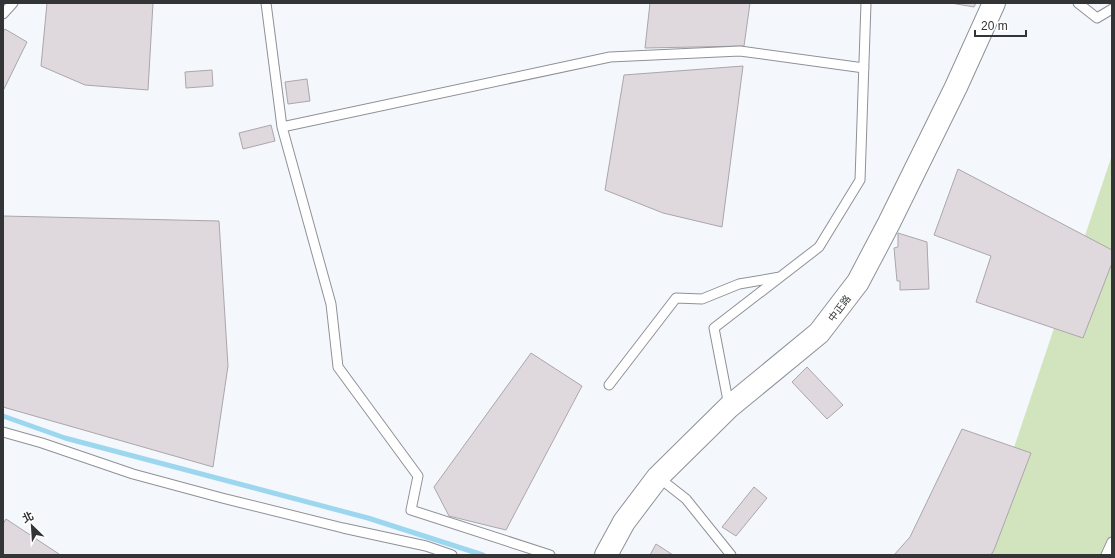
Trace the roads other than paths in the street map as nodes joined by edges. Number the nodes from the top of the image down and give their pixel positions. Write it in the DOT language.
graph roads {
  1 [pos="13,3"];
  2 [pos="266,3"];
  3 [pos="866,3"];
  4 [pos="994,3"];
  5 [pos="1078,3"];
  6 [pos="1112,10"];
  7 [pos="3,14"];
  8 [pos="864,68"];
  9 [pos="282,127"];
  10 [pos="781,277"];
  11 [pos="609,384"];
  12 [pos="729,408"];
  13 [pos="3,432"];
  14 [pos="658,477"];
  15 [pos="1112,542"];
  16 [pos="452,555"];
  17 [pos="550,555"];
  18 [pos="606,555"];
  19 [pos="731,555"];
  20 [pos="1106,555"];
  1 -- 7 [label="lane"];
  2 -- 9 [label="lane"];
  3 -- 8 [label="lane"];
  4 -- 12 [label="street, 中正路"];
  5 -- 6 [label="lane"];
  8 -- 9 [label="lane"];
  8 -- 10 [label="lane"];
  9 -- 17 [label="lane"];
  10 -- 11 [label="lane"];
  10 -- 12 [label="lane"];
  12 -- 14 [label="street, 中正路"];
  13 -- 16 [label="lane"];
  14 -- 18 [label="street, 中正路"];
  14 -- 19 [label="lane"];
  15 -- 20 [label="lane"];
}
